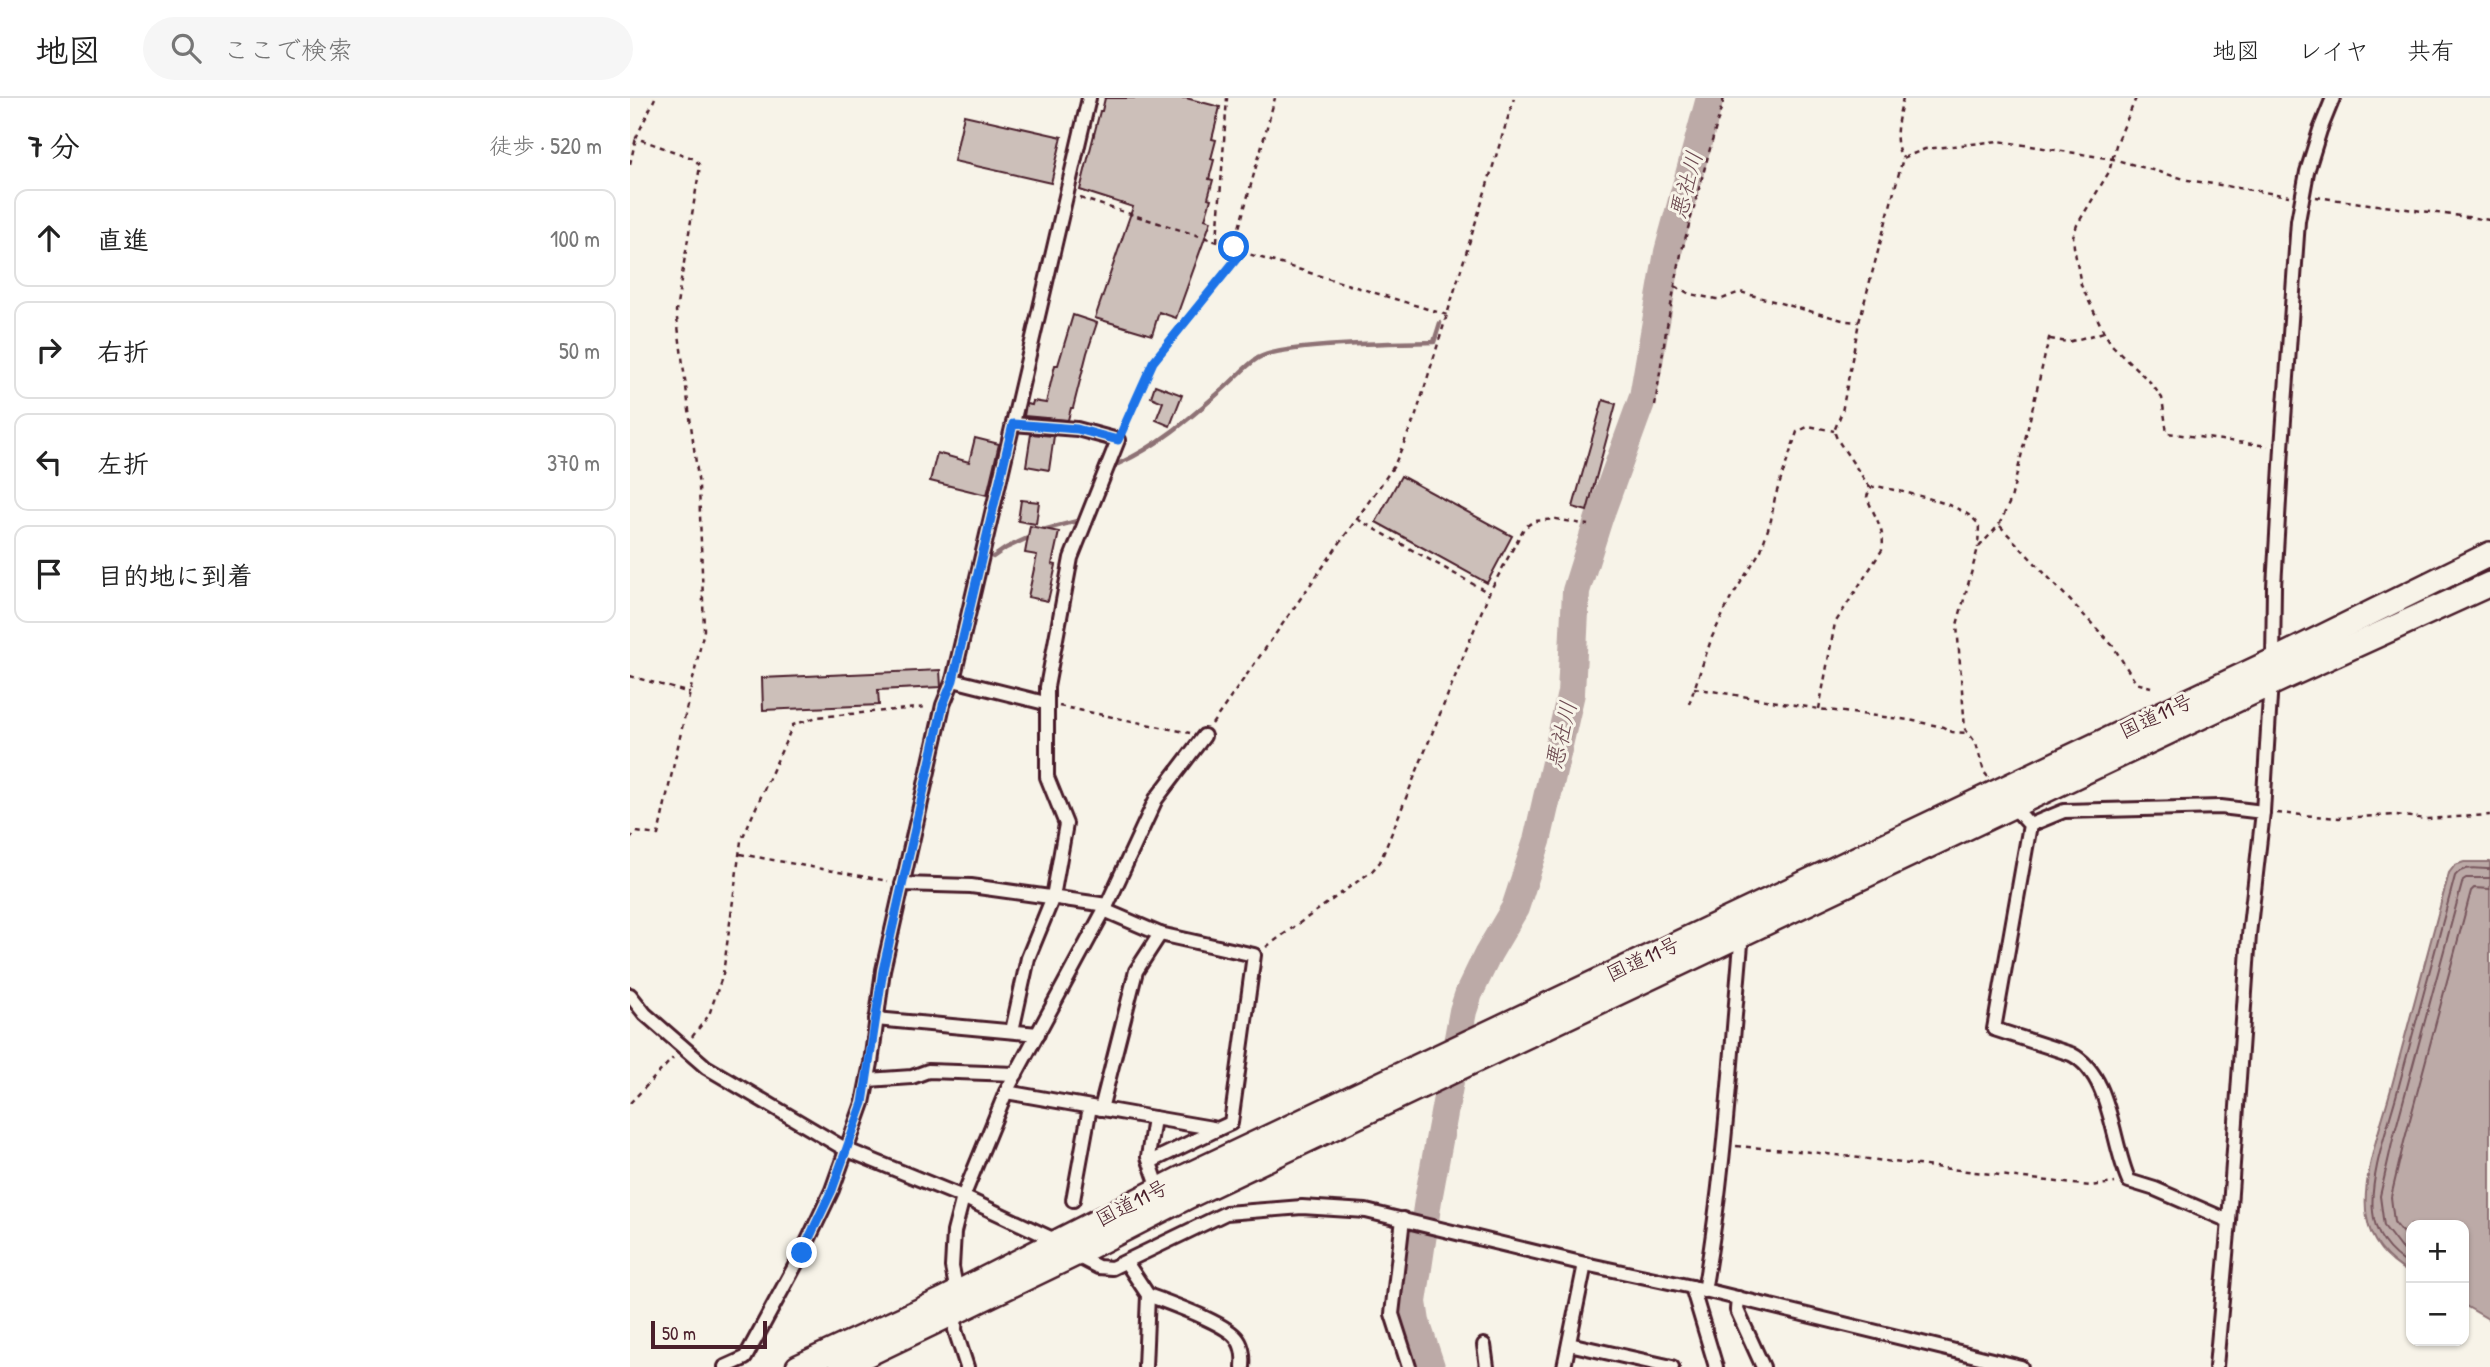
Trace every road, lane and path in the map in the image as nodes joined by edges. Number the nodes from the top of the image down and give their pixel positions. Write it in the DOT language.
graph roads {
  1 [pos="655,98"];
  2 [pos="1088,98"];
  3 [pos="1227,98"];
  4 [pos="1275,98"];
  5 [pos="1514,98"];
  6 [pos="1724,98"];
  7 [pos="1903,98"];
  8 [pos="2136,98"];
  9 [pos="2333,98"];
  10 [pos="636,138"];
  11 [pos="1903,158"];
  12 [pos="2113,159"];
  13 [pos="630,164"];
  14 [pos="1067,193"];
  15 [pos="2302,198"];
  16 [pos="2490,220"];
  17 [pos="1216,242"];
  18 [pos="1234,247"];
  19 [pos="1242,252"];
  20 [pos="1675,286"];
  21 [pos="1447,315"];
  22 [pos="1859,322"];
  23 [pos="2104,331"];
  24 [pos="1655,406"];
  25 [pos="1013,424"];
  26 [pos="1835,431"];
  27 [pos="1118,440"];
  28 [pos="2281,447"];
  29 [pos="1870,488"];
  30 [pos="1357,519"];
  31 [pos="1588,525"];
  32 [pos="1999,525"];
  33 [pos="1978,548"];
  34 [pos="2490,554"];
  35 [pos="2490,584"];
  36 [pos="1489,593"];
  37 [pos="2273,661"];
  38 [pos="630,676"];
  39 [pos="953,680"];
  40 [pos="2270,684"];
  41 [pos="2151,687"];
  42 [pos="1694,688"];
  43 [pos="690,693"];
  44 [pos="1045,703"];
  45 [pos="1689,704"];
  46 [pos="943,705"];
  47 [pos="1819,709"];
  48 [pos="1968,733"];
  49 [pos="1204,736"];
  50 [pos="2006,799"];
  51 [pos="2263,812"];
  52 [pos="2490,815"];
  53 [pos="2030,825"];
  54 [pos="630,839"];
  55 [pos="739,853"];
  56 [pos="902,884"];
  57 [pos="1053,897"];
  58 [pos="1105,908"];
  59 [pos="1743,912"];
  60 [pos="1160,934"];
  61 [pos="1742,935"];
  62 [pos="1254,955"];
  63 [pos="630,995"];
  64 [pos="876,1019"];
  65 [pos="1012,1031"];
  66 [pos="1038,1034"];
  67 [pos="683,1047"];
  68 [pos="1478,1049"];
  69 [pos="1016,1074"];
  70 [pos="868,1080"];
  71 [pos="1006,1093"];
  72 [pos="630,1103"];
  73 [pos="1095,1108"];
  74 [pos="1154,1118"];
  75 [pos="1218,1129"];
  76 [pos="1725,1146"];
  77 [pos="845,1149"];
  78 [pos="1150,1163"];
  79 [pos="2129,1181"];
  80 [pos="1159,1189"];
  81 [pos="963,1197"];
  82 [pos="1073,1200"];
  83 [pos="1403,1219"];
  84 [pos="2229,1221"];
  85 [pos="1066,1248"];
  86 [pos="1126,1262"];
  87 [pos="1585,1264"];
  88 [pos="1698,1289"];
  89 [pos="1148,1295"];
  90 [pos="1738,1298"];
  91 [pos="957,1301"];
  92 [pos="1569,1344"];
  93 [pos="1484,1345"];
  94 [pos="725,1367"];
  95 [pos="798,1367"];
  96 [pos="841,1367"];
  97 [pos="967,1367"];
  98 [pos="1145,1367"];
  99 [pos="1243,1367"];
  100 [pos="1409,1367"];
  101 [pos="1487,1367"];
  102 [pos="1564,1367"];
  103 [pos="1672,1367"];
  104 [pos="1716,1367"];
  105 [pos="1763,1367"];
  106 [pos="2021,1367"];
  107 [pos="2216,1367"];
  1 -- 10 [label="path"];
  2 -- 14 [label="street"];
  3 -- 17 [label="path"];
  4 -- 18 [label="path"];
  5 -- 21 [label="path"];
  6 -- 20 [label="path"];
  7 -- 11 [label="path"];
  8 -- 12 [label="path"];
  9 -- 15 [label="street"];
  10 -- 13 [label="path"];
  10 -- 43 [label="path"];
  11 -- 12 [label="path"];
  11 -- 22 [label="path"];
  12 -- 15 [label="path"];
  12 -- 23 [label="path"];
  14 -- 17 [label="path"];
  14 -- 25 [label="street"];
  15 -- 16 [label="path"];
  15 -- 28 [label="street"];
  17 -- 18 [label="path"];
  18 -- 19 [label="path"];
  19 -- 21 [label="path"];
  19 -- 27 [label="path"];
  20 -- 22 [label="path"];
  20 -- 24 [label="path"];
  21 -- 30 [label="path"];
  22 -- 26 [label="path"];
  23 -- 28 [label="path"];
  23 -- 32 [label="path"];
  25 -- 27 [label="street"];
  25 -- 39 [label="street"];
  26 -- 29 [label="path"];
  26 -- 42 [label="path"];
  27 -- 44 [label="street"];
  28 -- 37 [label="street"];
  29 -- 33 [label="path"];
  29 -- 47 [label="path"];
  30 -- 36 [label="path"];
  30 -- 49 [label="path"];
  31 -- 36 [label="path"];
  32 -- 33 [label="path"];
  32 -- 41 [label="path"];
  33 -- 48 [label="path"];
  34 -- 37 [label="highway, 国道11号"];
  35 -- 40 [label="highway, 国道11号"];
  36 -- 62 [label="path"];
  37 -- 40 [label="street"];
  37 -- 50 [label="highway, 国道11号"];
  38 -- 43 [label="path"];
  39 -- 44 [label="street"];
  39 -- 46 [label="street"];
  40 -- 50 [label="highway, 国道11号"];
  40 -- 51 [label="street"];
  42 -- 45 [label="path"];
  42 -- 47 [label="path"];
  43 -- 54 [label="path"];
  44 -- 49 [label="path"];
  44 -- 57 [label="street"];
  46 -- 55 [label="path"];
  46 -- 56 [label="street"];
  47 -- 48 [label="path"];
  48 -- 50 [label="path"];
  49 -- 58 [label="street"];
  50 -- 53 [label="street"];
  50 -- 59 [label="highway, 国道11号"];
  50 -- 61 [label="highway, 国道11号"];
  51 -- 52 [label="path"];
  51 -- 53 [label="street"];
  51 -- 84 [label="street"];
  53 -- 79 [label="street"];
  55 -- 56 [label="path"];
  55 -- 67 [label="path"];
  56 -- 57 [label="street"];
  56 -- 64 [label="street"];
  57 -- 58 [label="street"];
  57 -- 65 [label="street"];
  58 -- 60 [label="street"];
  58 -- 66 [label="street"];
  59 -- 61 [label="street"];
  59 -- 68 [label="highway, 国道11号"];
  60 -- 62 [label="street"];
  60 -- 73 [label="street"];
  61 -- 68 [label="highway, 国道11号"];
  61 -- 76 [label="street"];
  62 -- 75 [label="street"];
  63 -- 67 [label="street"];
  64 -- 65 [label="street"];
  64 -- 70 [label="street"];
  65 -- 66 [label="street"];
  66 -- 69 [label="street"];
  67 -- 72 [label="path"];
  67 -- 77 [label="street"];
  68 -- 80 [label="highway, 国道11号"];
  68 -- 85 [label="highway, 国道11号"];
  69 -- 70 [label="street"];
  69 -- 71 [label="street"];
  70 -- 77 [label="street"];
  71 -- 73 [label="street"];
  71 -- 81 [label="street"];
  73 -- 74 [label="street"];
  73 -- 82 [label="street"];
  74 -- 75 [label="street"];
  74 -- 78 [label="street"];
  75 -- 78 [label="street"];
  76 -- 79 [label="path"];
  76 -- 88 [label="street"];
  77 -- 81 [label="street"];
  77 -- 94 [label="street"];
  78 -- 80 [label="street"];
  79 -- 84 [label="street"];
  80 -- 85 [label="highway, 国道11号"];
  81 -- 85 [label="street"];
  81 -- 91 [label="street"];
  83 -- 86 [label="street"];
  83 -- 87 [label="street"];
  83 -- 100 [label="street"];
  84 -- 107 [label="street"];
  85 -- 86 [label="street"];
  85 -- 91 [label="highway, 国道11号"];
  86 -- 89 [label="street"];
  87 -- 88 [label="street"];
  87 -- 92 [label="street"];
  88 -- 90 [label="street"];
  88 -- 104 [label="street"];
  89 -- 98 [label="street"];
  89 -- 99 [label="street"];
  90 -- 105 [label="street"];
  90 -- 106 [label="street"];
  91 -- 95 [label="highway, 国道11号"];
  91 -- 96 [label="highway, 国道11号"];
  91 -- 97 [label="street"];
  92 -- 102 [label="street"];
  92 -- 103 [label="street"];
  93 -- 101 [label="street"];
}
